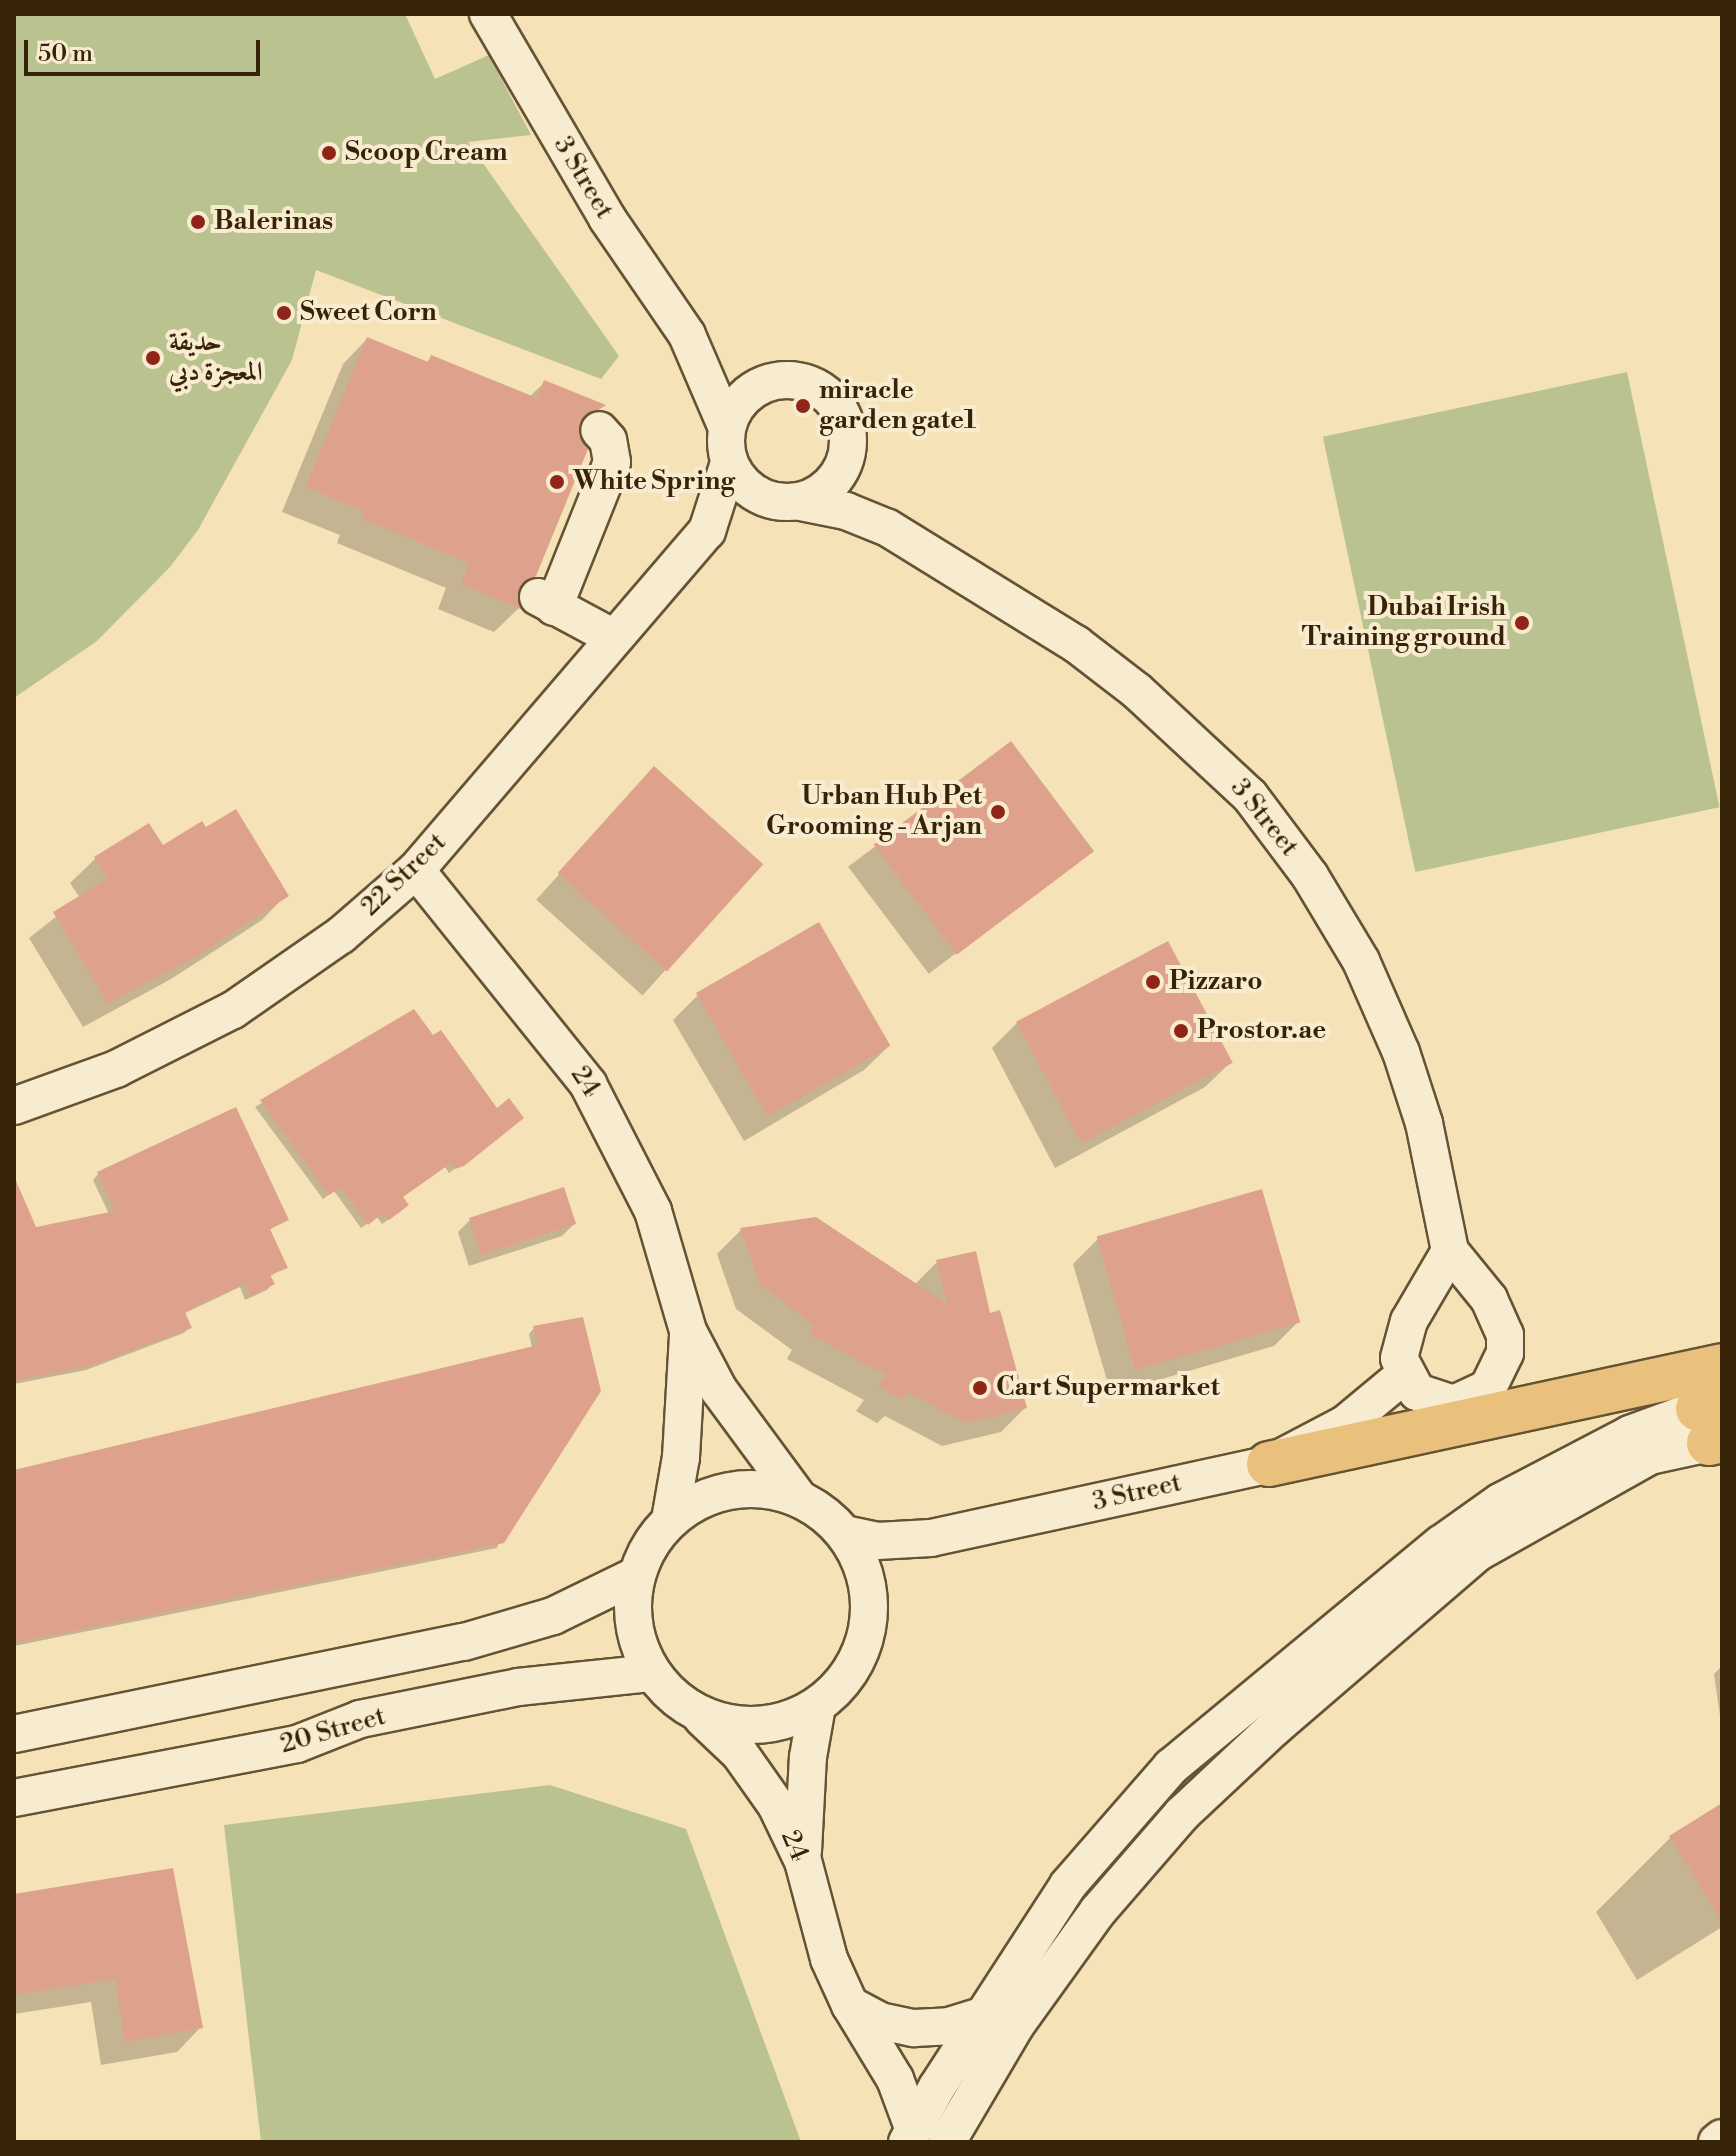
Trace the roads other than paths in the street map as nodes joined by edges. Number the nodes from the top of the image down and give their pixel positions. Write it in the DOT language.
graph roads {
  1 [pos="488,14"];
  2 [pos="687,335"];
  3 [pos="771,382"];
  4 [pos="727,428"];
  5 [pos="599,430"];
  6 [pos="729,463"];
  7 [pos="844,464"];
  8 [pos="791,502"];
  9 [pos="888,528"];
  10 [pos="707,531"];
  11 [pos="614,638"];
  12 [pos="416,870"];
  13 [pos="14,1106"];
  14 [pos="1450,1251"];
  15 [pos="688,1331"];
  16 [pos="1722,1366"];
  17 [pos="1404,1375"];
  18 [pos="1713,1424"];
  19 [pos="1269,1464"];
  20 [pos="798,1497"];
  21 [pos="670,1520"];
  22 [pos="845,1534"];
  23 [pos="637,1575"];
  24 [pos="652,1673"];
  25 [pos="817,1706"];
  26 [pos="695,1712"];
  27 [pos="14,1734"];
  28 [pos="14,1798"];
  29 [pos="803,1861"];
  30 [pos="850,2005"];
  31 [pos="982,2016"];
  32 [pos="923,2138"];
  1 -- 2 [label="street, 3 Street"];
  2 -- 3 [label="street, 3 Street"];
  2 -- 4 [label="street, 3 Street"];
  3 -- 4 [label="street"];
  3 -- 7 [label="street"];
  4 -- 6 [label="street"];
  5 -- 11 [label="street"];
  6 -- 8 [label="street"];
  6 -- 10 [label="street, 22 Street"];
  7 -- 8 [label="street"];
  7 -- 9 [label="street, 3 Street"];
  8 -- 9 [label="street, 3 Street"];
  8 -- 10 [label="street, 22 Street"];
  9 -- 14 [label="street, 3 Street"];
  10 -- 11 [label="street, 22 Street"];
  11 -- 12 [label="street, 22 Street"];
  12 -- 13 [label="street, 22 Street"];
  12 -- 15 [label="street, 24"];
  14 -- 17 [label="street"];
  14 -- 17 [label="street, 3 Street"];
  15 -- 20 [label="street, 24"];
  15 -- 21 [label="street, 24"];
  16 -- 19 [label="highway"];
  17 -- 19 [label="street, 3 Street"];
  18 -- 31 [label="street"];
  18 -- 32 [label="street"];
  19 -- 22 [label="street, 3 Street"];
  20 -- 21 [label="street"];
  20 -- 22 [label="street"];
  21 -- 23 [label="street"];
  22 -- 25 [label="street"];
  23 -- 24 [label="street"];
  23 -- 27 [label="street"];
  24 -- 26 [label="street"];
  24 -- 28 [label="street, 20 Street"];
  25 -- 26 [label="street"];
  25 -- 29 [label="street"];
  26 -- 29 [label="street, 24"];
  29 -- 30 [label="street, 24"];
  30 -- 31 [label="street"];
  30 -- 32 [label="street, 24"];
  31 -- 32 [label="street"];
}
